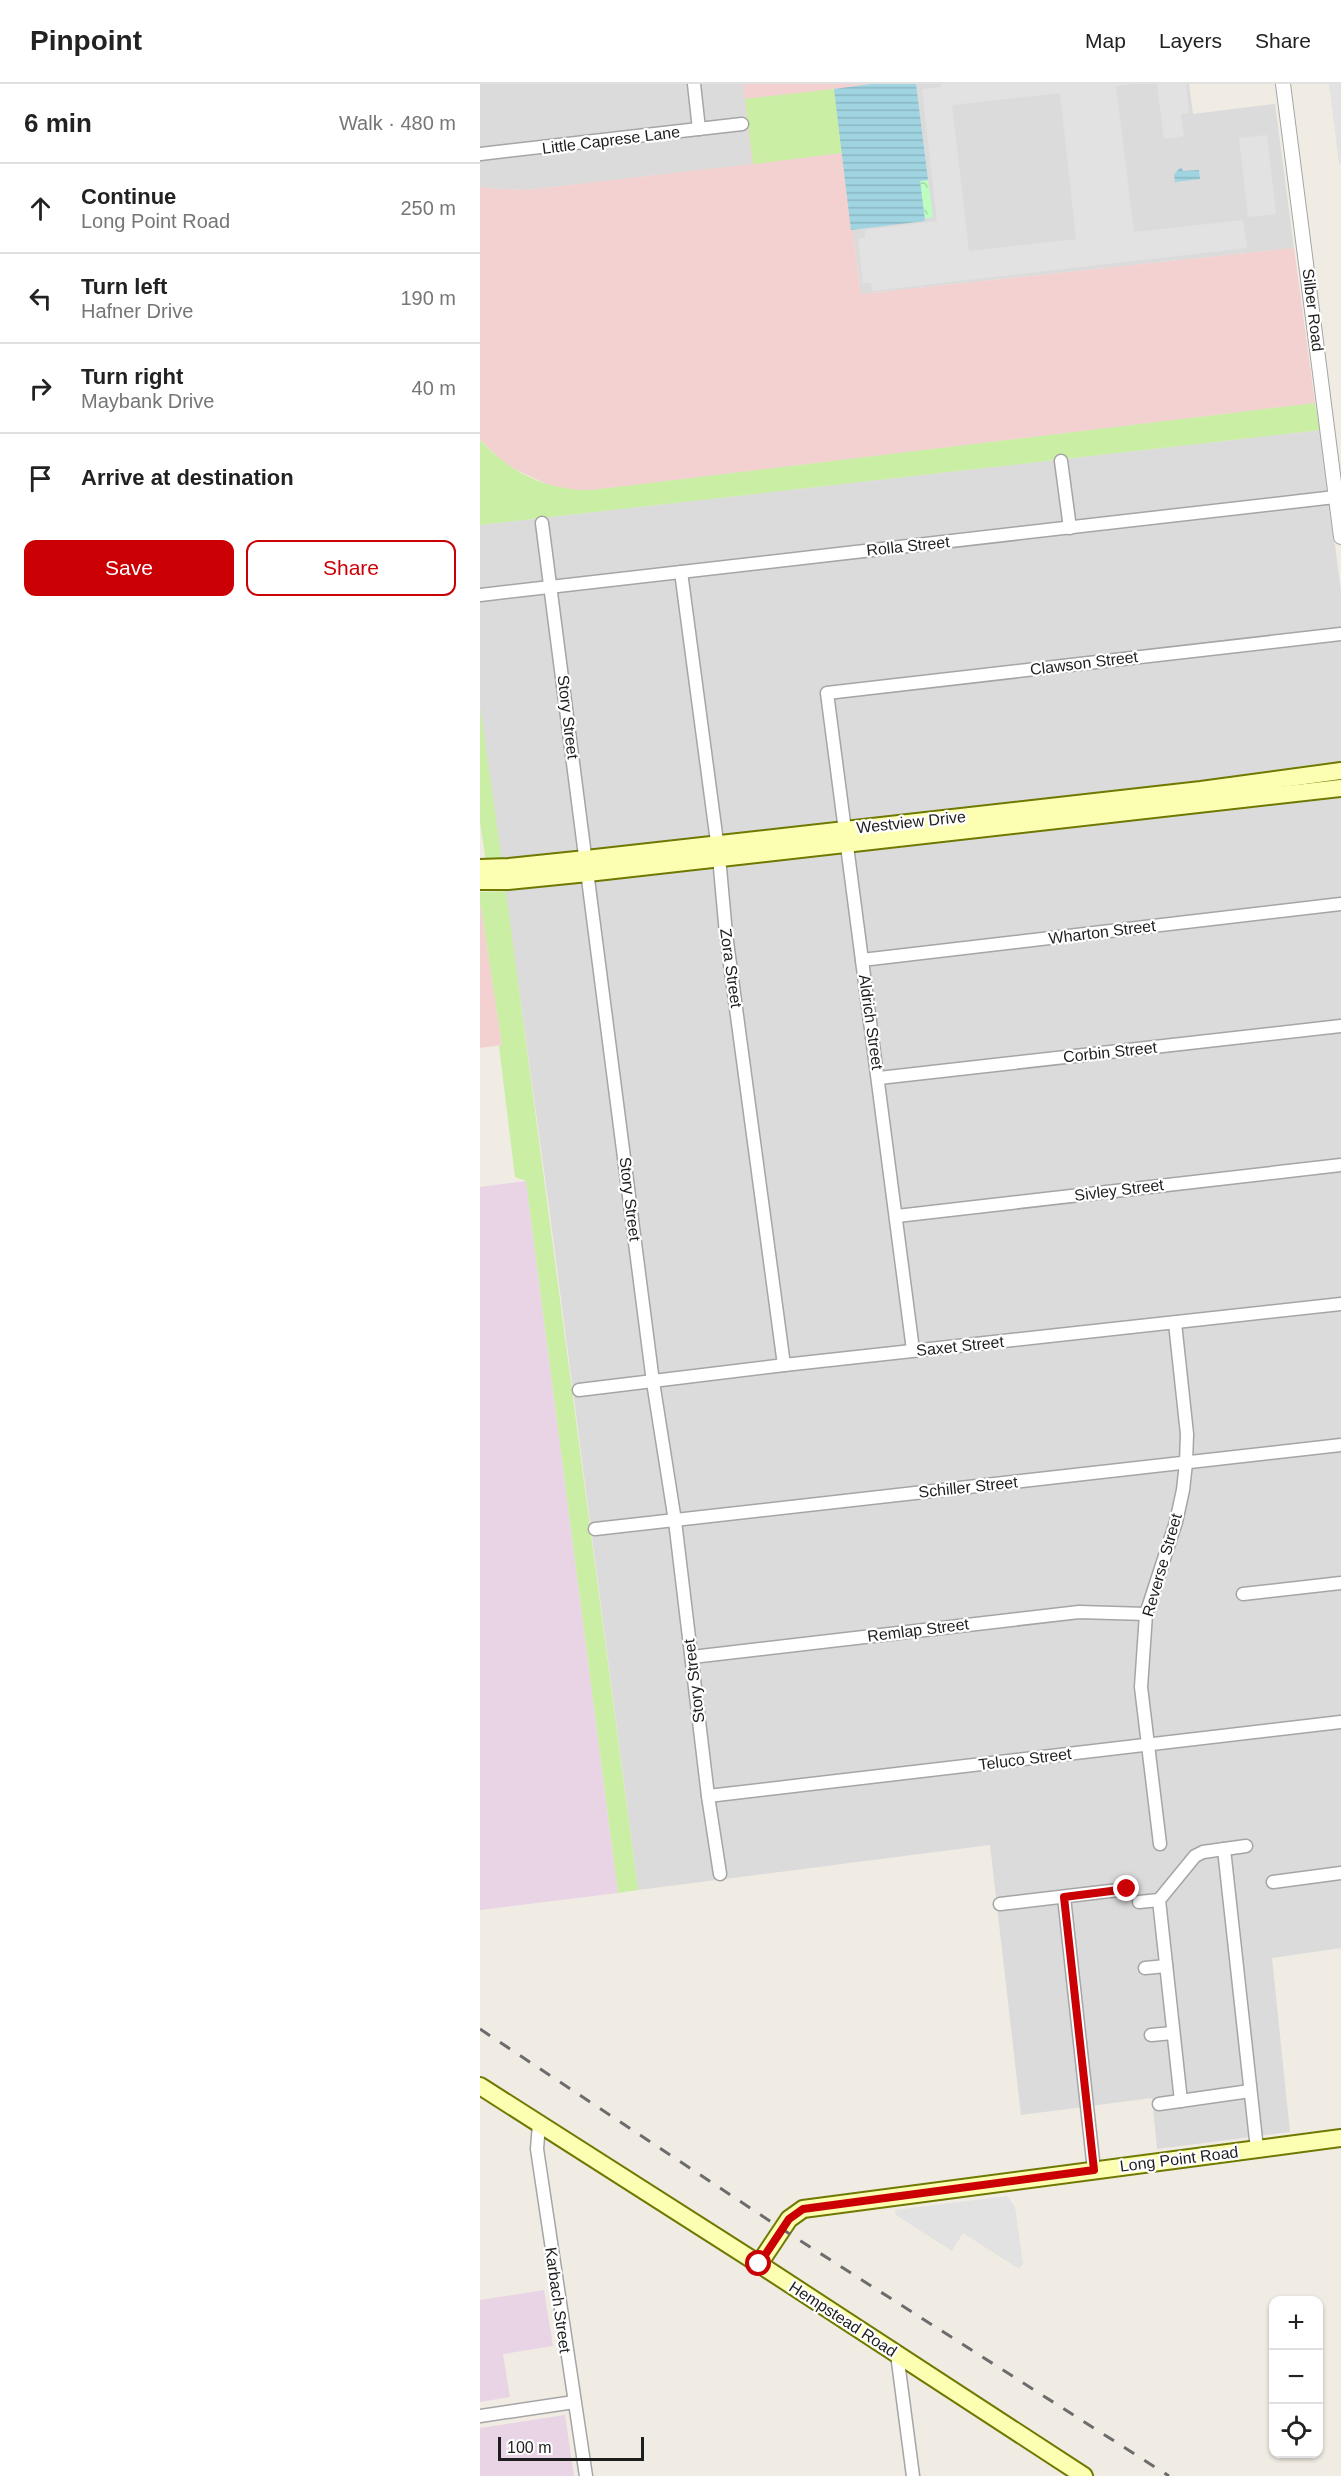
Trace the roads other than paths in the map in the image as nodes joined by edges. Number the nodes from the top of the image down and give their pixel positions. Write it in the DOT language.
graph roads {
  1 [pos="694,84"];
  2 [pos="1283,84"];
  3 [pos="742,124"];
  4 [pos="699,129"];
  5 [pos="480,154"];
  6 [pos="1062,462"];
  7 [pos="1335,497"];
  8 [pos="542,523"];
  9 [pos="1070,528"];
  10 [pos="1341,537"];
  11 [pos="681,572"];
  12 [pos="550,587"];
  13 [pos="480,595"];
  14 [pos="1341,634"];
  15 [pos="827,693"];
  16 [pos="1341,771"];
  17 [pos="1341,788"];
  18 [pos="1202,797"];
  19 [pos="845,836"];
  20 [pos="718,850"];
  21 [pos="587,866"];
  22 [pos="480,868"];
  23 [pos="480,882"];
  24 [pos="1341,904"];
  25 [pos="862,960"];
  26 [pos="1341,1026"];
  27 [pos="879,1078"];
  28 [pos="1341,1165"];
  29 [pos="897,1216"];
  30 [pos="1341,1304"];
  31 [pos="1175,1323"];
  32 [pos="913,1350"];
  33 [pos="784,1365"];
  34 [pos="653,1382"];
  35 [pos="579,1390"];
  36 [pos="1341,1445"];
  37 [pos="1186,1463"];
  38 [pos="675,1521"];
  39 [pos="595,1529"];
  40 [pos="1341,1583"];
  41 [pos="1243,1594"];
  42 [pos="1146,1614"];
  43 [pos="692,1657"];
  44 [pos="1341,1722"];
  45 [pos="1148,1745"];
  46 [pos="708,1796"];
  47 [pos="1160,1844"];
  48 [pos="1245,1846"];
  49 [pos="1224,1849"];
  50 [pos="1341,1873"];
  51 [pos="720,1874"];
  52 [pos="1273,1882"];
  53 [pos="1127,1889"];
  54 [pos="1064,1897"];
  55 [pos="1159,1900"];
  56 [pos="1139,1902"];
  57 [pos="1000,1905"];
  58 [pos="1166,1966"];
  59 [pos="1145,1968"];
  60 [pos="1173,2033"];
  61 [pos="1151,2035"];
  62 [pos="480,2085"];
  63 [pos="1250,2091"];
  64 [pos="1181,2100"];
  65 [pos="1159,2104"];
  66 [pos="539,2124"];
  67 [pos="1341,2138"];
  68 [pos="1257,2149"];
  69 [pos="1094,2170"];
  70 [pos="759,2264"];
  71 [pos="897,2354"];
  72 [pos="574,2402"];
  73 [pos="480,2416"];
  74 [pos="586,2476"];
  75 [pos="913,2476"];
  76 [pos="1084,2476"];
  1 -- 4 [label="street"];
  2 -- 7 [label="street, Silber Road"];
  3 -- 4 [label="street, Little Caprese Lane"];
  4 -- 5 [label="street, Little Caprese Lane"];
  6 -- 9 [label="street"];
  7 -- 9 [label="street, Rolla Street"];
  7 -- 10 [label="street, Silber Road"];
  8 -- 12 [label="street, Story Street"];
  9 -- 11 [label="street, Rolla Street"];
  11 -- 12 [label="street, Rolla Street"];
  11 -- 20 [label="street, Zora Street"];
  12 -- 13 [label="street, Rolla Street"];
  12 -- 21 [label="street, Story Street"];
  14 -- 15 [label="street, Clawson Street"];
  15 -- 19 [label="street, Aldrich Street"];
  16 -- 18 [label="main road, Westview Drive"];
  17 -- 18 [label="main road, Westview Drive"];
  18 -- 19 [label="main road, Westview Drive"];
  19 -- 20 [label="main road, Westview Drive"];
  19 -- 25 [label="street, Aldrich Street"];
  20 -- 21 [label="main road, Westview Drive"];
  20 -- 33 [label="street, Zora Street"];
  21 -- 22 [label="main road, Westview Drive"];
  21 -- 23 [label="main road, Westview Drive"];
  21 -- 34 [label="street, Story Street"];
  24 -- 25 [label="street, Wharton Street"];
  25 -- 27 [label="street, Aldrich Street"];
  26 -- 27 [label="street, Corbin Street"];
  27 -- 29 [label="street, Aldrich Street"];
  28 -- 29 [label="street, Sivley Street"];
  29 -- 32 [label="street, Aldrich Street"];
  30 -- 31 [label="street, Saxet Street"];
  31 -- 32 [label="street, Saxet Street"];
  31 -- 37 [label="street, Reverse Street"];
  32 -- 33 [label="street, Saxet Street"];
  33 -- 34 [label="street, Saxet Street"];
  34 -- 35 [label="street, Saxet Street"];
  34 -- 38 [label="street, Story Street"];
  36 -- 37 [label="street, Schiller Street"];
  37 -- 38 [label="street, Schiller Street"];
  37 -- 42 [label="street, Reverse Street"];
  38 -- 39 [label="street, Schiller Street"];
  38 -- 43 [label="street, Story Street"];
  40 -- 41 [label="street"];
  42 -- 43 [label="street, Remlap Street"];
  42 -- 45 [label="street, Reverse Street"];
  43 -- 46 [label="street, Story Street"];
  44 -- 45 [label="street, Teluco Street"];
  45 -- 46 [label="street, Teluco Street"];
  45 -- 47 [label="street, Reverse Street"];
  46 -- 51 [label="street, Story Street"];
  48 -- 49 [label="street"];
  49 -- 55 [label="street"];
  49 -- 63 [label="street"];
  50 -- 52 [label="street"];
  53 -- 54 [label="street"];
  54 -- 57 [label="street"];
  54 -- 69 [label="street"];
  55 -- 56 [label="street"];
  55 -- 58 [label="street"];
  58 -- 59 [label="street"];
  58 -- 60 [label="street"];
  60 -- 61 [label="street"];
  60 -- 64 [label="street"];
  62 -- 66 [label="main road, Hempstead Road"];
  63 -- 64 [label="street"];
  63 -- 68 [label="street"];
  64 -- 65 [label="street"];
  66 -- 70 [label="main road, Hempstead Road"];
  66 -- 72 [label="street, Karbach Street"];
  67 -- 68 [label="main road, Long Point Road"];
  68 -- 69 [label="main road, Long Point Road"];
  69 -- 70 [label="main road, Long Point Road"];
  70 -- 71 [label="main road, Hempstead Road"];
  71 -- 75 [label="street"];
  71 -- 76 [label="main road, Hempstead Road"];
  72 -- 73 [label="street"];
  72 -- 74 [label="street, Karbach Street"];
}
